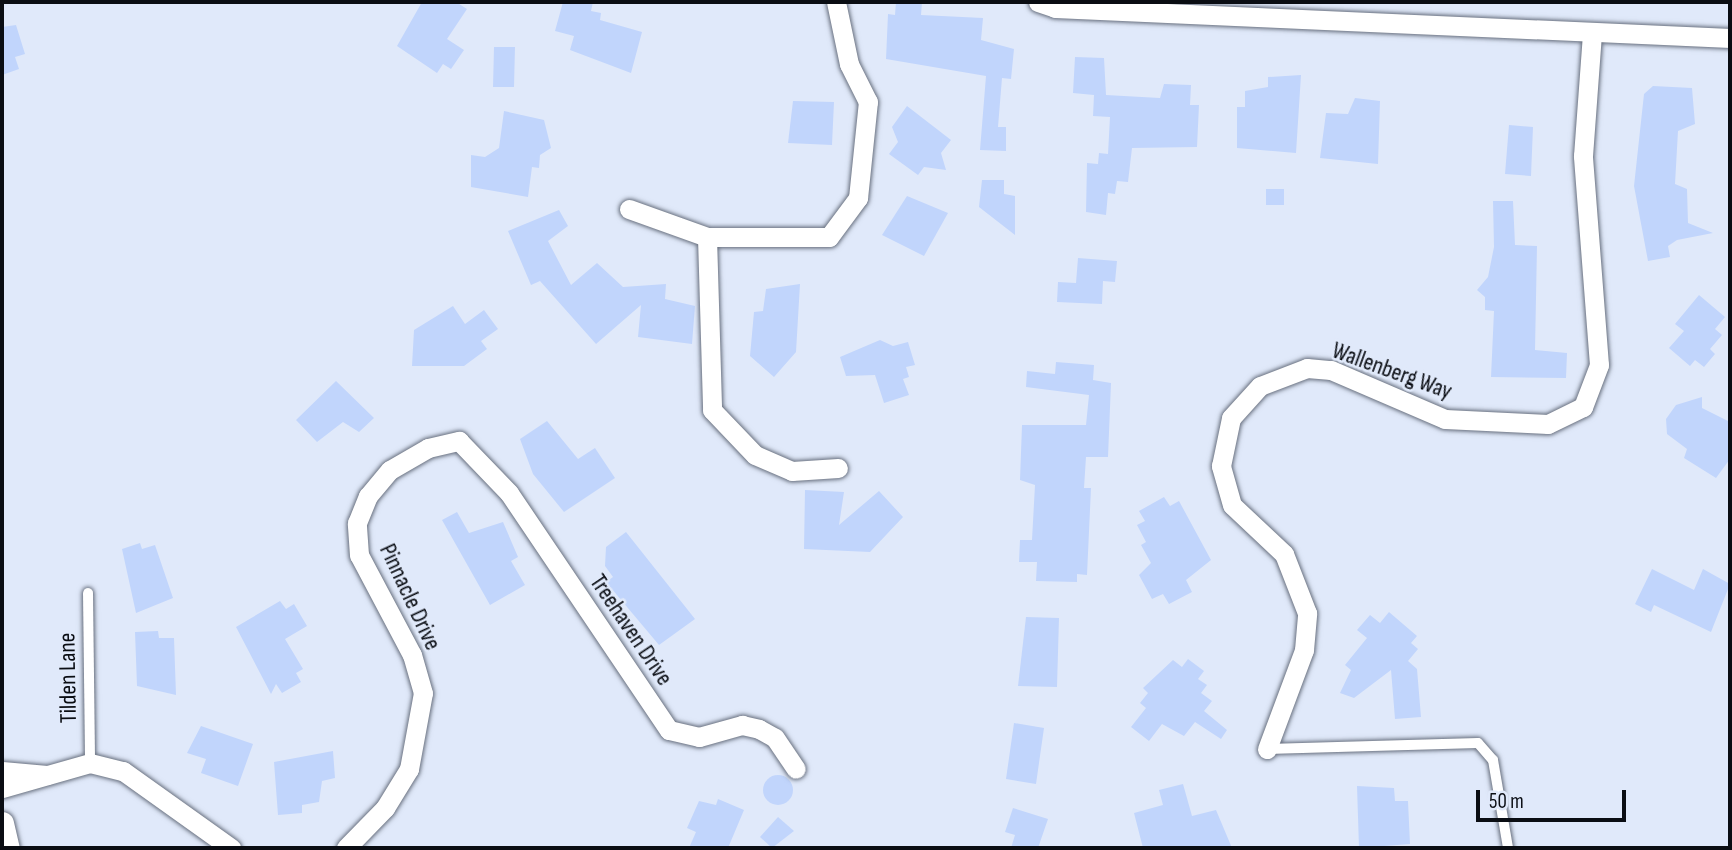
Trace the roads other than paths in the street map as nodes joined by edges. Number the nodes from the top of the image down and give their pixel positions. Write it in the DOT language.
graph roads {
  1 [pos="835,2"];
  2 [pos="1038,2"];
  3 [pos="1592,32"];
  4 [pos="1730,38"];
  5 [pos="629,209"];
  6 [pos="707,237"];
  7 [pos="459,441"];
  8 [pos="838,468"];
  9 [pos="88,593"];
  10 [pos="1267,749"];
  11 [pos="89,763"];
  12 [pos="796,769"];
  13 [pos="2,771"];
  14 [pos="48,775"];
  15 [pos="2,788"];
  16 [pos="2,823"];
  17 [pos="8,848"];
  18 [pos="231,848"];
  19 [pos="346,848"];
  20 [pos="1508,848"];
  1 -- 6 [label="street"];
  2 -- 3 [label="street"];
  3 -- 4 [label="street"];
  3 -- 10 [label="street, Wallenberg Way"];
  5 -- 6 [label="street"];
  6 -- 8 [label="street"];
  7 -- 12 [label="street, Treehaven Drive"];
  7 -- 19 [label="street, Pinnacle Drive"];
  9 -- 11 [label="lane, Tilden Lane"];
  10 -- 20 [label="lane"];
  11 -- 14 [label="street"];
  11 -- 18 [label="street"];
  13 -- 14 [label="street"];
  14 -- 15 [label="street"];
  16 -- 17 [label="street"];
}
